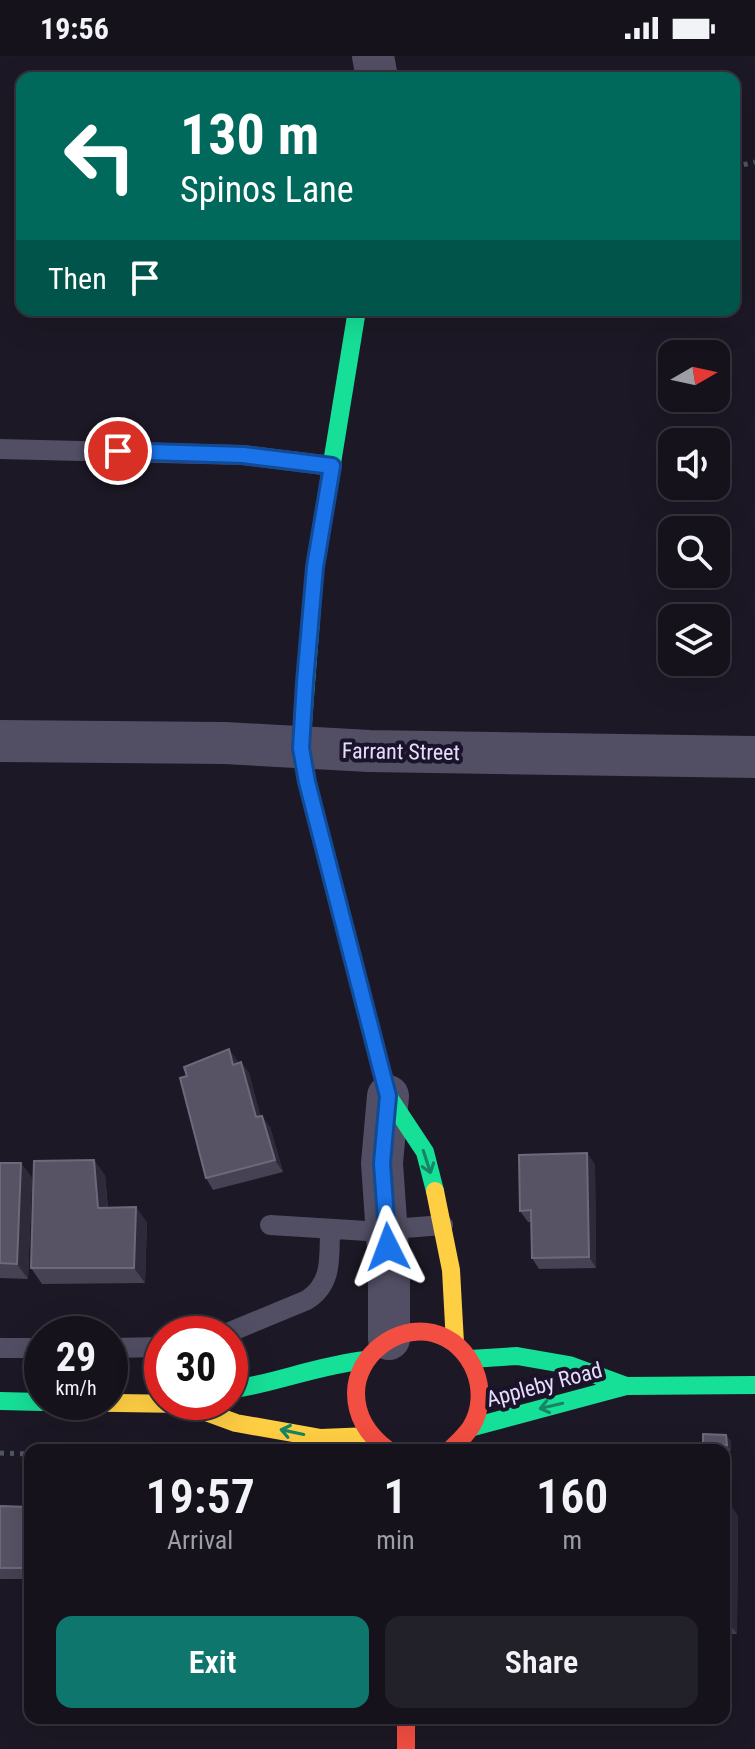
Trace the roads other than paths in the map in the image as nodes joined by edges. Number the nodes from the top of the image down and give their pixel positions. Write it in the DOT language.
graph roads {
  1 [pos="356,316"];
  2 [pos="0,449"];
  3 [pos="332,466"];
  4 [pos="0,741"];
  5 [pos="301,748"];
  6 [pos="755,757"];
  7 [pos="388,1096"];
  8 [pos="270,1225"];
  9 [pos="443,1225"];
  10 [pos="330,1230"];
  11 [pos="387,1230"];
  12 [pos="248,1324"];
  13 [pos="455,1343"];
  14 [pos="0,1348"];
  15 [pos="24,1348"];
  16 [pos="377,1350"];
  17 [pos="470,1359"];
  18 [pos="755,1385"];
  19 [pos="626,1386"];
  20 [pos="248,1387"];
  21 [pos="0,1401"];
  22 [pos="24,1402"];
  23 [pos="229,1420"];
  24 [pos="473,1427"];
  25 [pos="370,1436"];
  26 [pos="379,1444"];
  27 [pos="458,1444"];
  28 [pos="406,1724"];
  29 [pos="406,1749"];
  1 -- 3 [label="main road"];
  2 -- 3 [label="lane"];
  3 -- 5 [label="main road"];
  4 -- 5 [label="street, Farrant Street"];
  5 -- 6 [label="street, Farrant Street"];
  5 -- 7 [label="main road"];
  7 -- 9 [label="main road, one-way"];
  7 -- 11 [label="street"];
  8 -- 10 [label="lane"];
  9 -- 11 [label="lane"];
  9 -- 13 [label="main road"];
  10 -- 11 [label="lane"];
  10 -- 12 [label="lane"];
  11 -- 16 [label="street"];
  13 -- 16 [label="main road"];
  13 -- 17 [label="main road"];
  14 -- 15 [label="lane"];
  16 -- 20 [label="main road"];
  16 -- 25 [label="main road"];
  17 -- 19 [label="main road, Appleby Road"];
  17 -- 24 [label="main road"];
  18 -- 19 [label="main road, Appleby Road"];
  19 -- 24 [label="main road, Appleby Road, one-way"];
  21 -- 22 [label="main road"];
  25 -- 23 [label="main road, one-way"];
  24 -- 27 [label="main road"];
  25 -- 26 [label="main road"];
  28 -- 29 [label="main road"];
}
